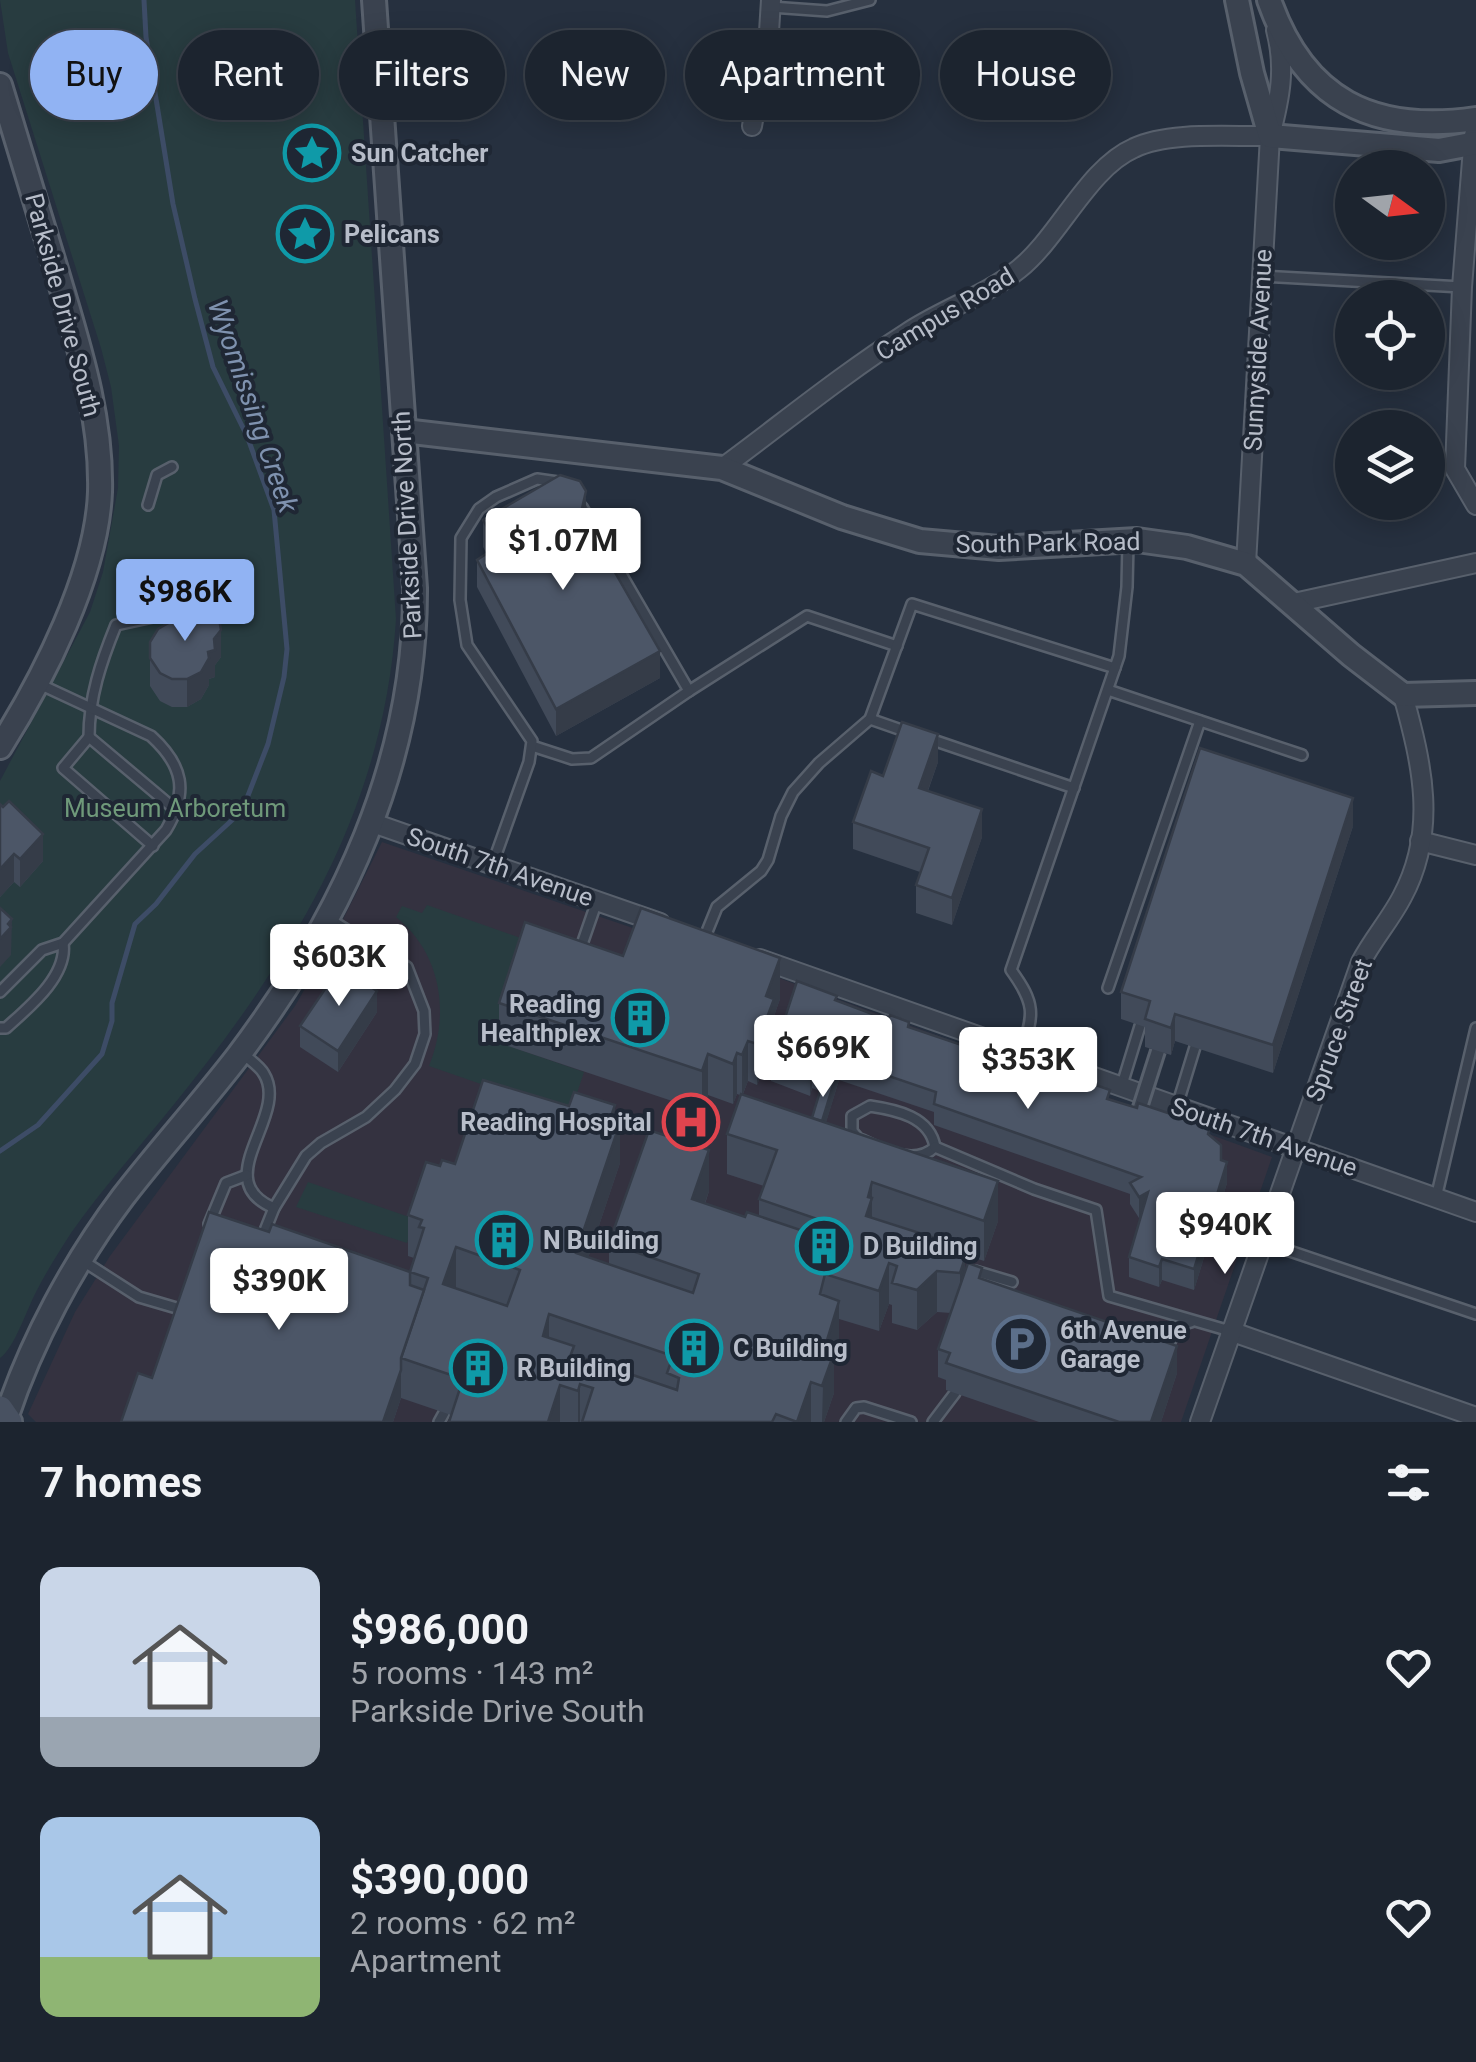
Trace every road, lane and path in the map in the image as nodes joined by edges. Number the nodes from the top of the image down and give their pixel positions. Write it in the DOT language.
graph roads {
  1 [pos="374,0"];
  2 [pos="870,0"];
  3 [pos="1237,0"];
  4 [pos="1269,0"];
  5 [pos="771,3"];
  6 [pos="0,85"];
  7 [pos="1394,120"];
  8 [pos="752,126"];
  9 [pos="1475,131"];
  10 [pos="1270,136"];
  11 [pos="1389,147"];
  12 [pos="1262,276"];
  13 [pos="1469,287"];
  14 [pos="404,431"];
  15 [pos="172,467"];
  16 [pos="722,468"];
  17 [pos="148,505"];
  18 [pos="1476,505"];
  19 [pos="1128,540"];
  20 [pos="1476,563"];
  21 [pos="1246,564"];
  22 [pos="1294,603"];
  23 [pos="153,618"];
  24 [pos="897,646"];
  25 [pos="1115,668"];
  26 [pos="36,683"];
  27 [pos="1108,690"];
  28 [pos="689,691"];
  29 [pos="1476,693"];
  30 [pos="1403,695"];
  31 [pos="89,709"];
  32 [pos="870,719"];
  33 [pos="1200,721"];
  34 [pos="89,737"];
  35 [pos="532,746"];
  36 [pos="0,747"];
  37 [pos="1302,754"];
  38 [pos="1074,788"];
  39 [pos="177,811"];
  40 [pos="373,823"];
  41 [pos="1420,841"];
  42 [pos="152,846"];
  43 [pos="1476,854"];
  44 [pos="493,864"];
  45 [pos="597,900"];
  46 [pos="326,917"];
  47 [pos="706,939"];
  48 [pos="63,943"];
  49 [pos="593,959"];
  50 [pos="1108,988"];
  51 [pos="0,992"];
  52 [pos="1140,1026"];
  53 [pos="0,1028"];
  54 [pos="1476,1028"];
  55 [pos="1194,1048"];
  56 [pos="1158,1051"];
  57 [pos="241,1052"];
  58 [pos="1021,1052"];
  59 [pos="1462,1085"];
  60 [pos="1121,1088"];
  61 [pos="1476,1088"];
  62 [pos="1177,1106"];
  63 [pos="1133,1128"];
  64 [pos="935,1147"];
  65 [pos="1297,1148"];
  66 [pos="247,1175"];
  67 [pos="1436,1198"];
  68 [pos="274,1208"];
  69 [pos="1476,1212"];
  70 [pos="204,1241"];
  71 [pos="1263,1242"];
  72 [pos="260,1246"];
  73 [pos="82,1261"];
  74 [pos="958,1266"];
  75 [pos="1012,1282"];
  76 [pos="186,1292"];
  77 [pos="180,1309"];
  78 [pos="1476,1314"];
  79 [pos="1194,1322"];
  80 [pos="173,1326"];
  81 [pos="1230,1331"];
  82 [pos="1156,1366"];
  83 [pos="955,1393"];
  84 [pos="1476,1417"];
  85 [pos="5,1418"];
  86 [pos="846,1422"];
  87 [pos="910,1422"];
  88 [pos="933,1422"];
  89 [pos="1200,1422"];
  1 -- 14 [label="street, Parkside Drive North"];
  2 -- 5 [label="lane"];
  3 -- 10 [label="street"];
  4 -- 7 [label="street"];
  4 -- 10 [label="street, Sunnyside Avenue"];
  5 -- 8 [label="street"];
  6 -- 26 [label="street, Parkside Drive South"];
  7 -- 9 [label="street"];
  7 -- 11 [label="lane"];
  9 -- 11 [label="street"];
  9 -- 13 [label="street"];
  10 -- 11 [label="street"];
  10 -- 12 [label="street, Sunnyside Avenue"];
  10 -- 16 [label="street, Campus Road"];
  12 -- 13 [label="lane"];
  12 -- 21 [label="street, Sunnyside Avenue"];
  13 -- 18 [label="street"];
  14 -- 16 [label="street, South Park Road"];
  14 -- 40 [label="street, Parkside Drive North"];
  15 -- 17 [label="lane"];
  16 -- 19 [label="street, South Park Road"];
  19 -- 21 [label="street, South Park Road"];
  19 -- 25 [label="lane"];
  20 -- 22 [label="street"];
  21 -- 22 [label="street, South Park Road"];
  22 -- 30 [label="street, South Park Road"];
  23 -- 31 [label="lane"];
  24 -- 25 [label="lane"];
  24 -- 28 [label="lane"];
  24 -- 32 [label="lane"];
  25 -- 27 [label="lane"];
  26 -- 31 [label="lane"];
  26 -- 36 [label="street, Parkside Drive South"];
  27 -- 33 [label="lane"];
  27 -- 38 [label="lane"];
  28 -- 35 [label="lane"];
  28 -- 35 [label="lane"];
  29 -- 30 [label="street"];
  30 -- 41 [label="street, Spruce Street"];
  31 -- 34 [label="lane"];
  31 -- 39 [label="lane"];
  32 -- 38 [label="lane"];
  32 -- 47 [label="lane"];
  33 -- 37 [label="lane"];
  33 -- 50 [label="lane"];
  34 -- 39 [label="lane"];
  34 -- 42 [label="lane"];
  35 -- 44 [label="lane"];
  38 -- 58 [label="lane"];
  39 -- 42 [label="lane"];
  40 -- 44 [label="street, South 7th Avenue"];
  40 -- 46 [label="street, Parkside Drive North"];
  41 -- 43 [label="street"];
  41 -- 65 [label="street, Spruce Street"];
  42 -- 48 [label="lane"];
  44 -- 45 [label="street, South 7th Avenue"];
  45 -- 47 [label="street, South 7th Avenue"];
  45 -- 49 [label="lane"];
  46 -- 57 [label="street, Parkside Drive North"];
  46 -- 68 [label="lane"];
  47 -- 58 [label="street, South 7th Avenue"];
  48 -- 51 [label="lane"];
  48 -- 53 [label="lane"];
  52 -- 60 [label="lane"];
  54 -- 59 [label="lane"];
  55 -- 62 [label="lane"];
  56 -- 63 [label="street, bridge"];
  57 -- 66 [label="lane"];
  57 -- 73 [label="street, Parkside Drive North"];
  58 -- 60 [label="street, South 7th Avenue"];
  59 -- 61 [label="lane"];
  59 -- 67 [label="lane"];
  60 -- 62 [label="street, South 7th Avenue"];
  62 -- 65 [label="street, South 7th Avenue"];
  64 -- 64 [label="lane"];
  64 -- 79 [label="lane"];
  65 -- 67 [label="street, South 7th Avenue"];
  65 -- 71 [label="street, Spruce Street"];
  66 -- 68 [label="lane"];
  66 -- 70 [label="lane"];
  67 -- 69 [label="street, South 7th Avenue"];
  68 -- 72 [label="lane"];
  71 -- 78 [label="lane"];
  71 -- 81 [label="street, Spruce Street"];
  73 -- 77 [label="lane"];
  73 -- 85 [label="street, Parkside Drive North"];
  74 -- 75 [label="lane"];
  76 -- 77 [label="lane"];
  77 -- 80 [label="lane"];
  79 -- 81 [label="lane"];
  79 -- 82 [label="lane"];
  81 -- 84 [label="street"];
  81 -- 89 [label="street, Spruce Street"];
  83 -- 88 [label="lane"];
  86 -- 87 [label="lane"];
}
